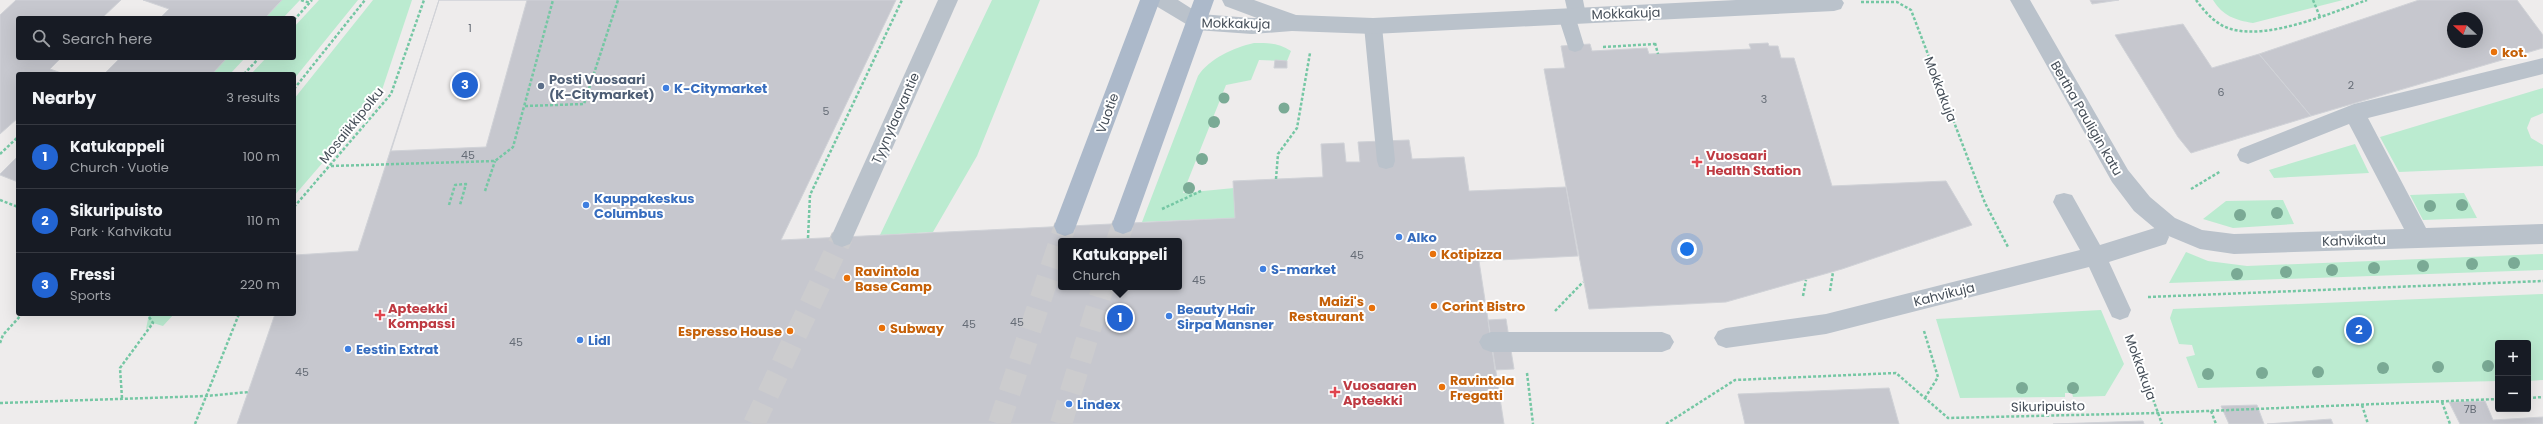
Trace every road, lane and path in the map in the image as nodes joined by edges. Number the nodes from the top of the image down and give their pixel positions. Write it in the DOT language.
graph roads {
  1 [pos="301,0"];
  2 [pos="365,0"];
  3 [pos="424,0"];
  4 [pos="553,0"];
  5 [pos="618,0"];
  6 [pos="902,0"];
  7 [pos="948,0"];
  8 [pos="1150,0"];
  9 [pos="1163,0"];
  10 [pos="1204,0"];
  11 [pos="1232,0"];
  12 [pos="2020,0"];
  13 [pos="2196,0"];
  14 [pos="2313,0"];
  15 [pos="2367,0"];
  16 [pos="311,1"];
  17 [pos="1897,1"];
  18 [pos="1834,3"];
  19 [pos="1573,10"];
  20 [pos="2320,17"];
  21 [pos="296,18"];
  22 [pos="1196,22"];
  23 [pos="1292,23"];
  24 [pos="1373,26"];
  25 [pos="1655,41"];
  26 [pos="1575,45"];
  27 [pos="1658,54"];
  28 [pos="257,60"];
  29 [pos="1307,61"];
  30 [pos="2543,66"];
  31 [pos="246,72"];
  32 [pos="296,86"];
  33 [pos="525,106"];
  34 [pos="2354,113"];
  35 [pos="16,139"];
  36 [pos="0,154"];
  37 [pos="2248,155"];
  38 [pos="495,161"];
  39 [pos="1386,161"];
  40 [pos="331,166"];
  41 [pos="1276,179"];
  42 [pos="2191,189"];
  43 [pos="485,191"];
  44 [pos="1201,191"];
  45 [pos="0,200"];
  46 [pos="2064,202"];
  47 [pos="296,205"];
  48 [pos="449,205"];
  49 [pos="460,205"];
  50 [pos="16,206"];
  51 [pos="1157,211"];
  52 [pos="1123,224"];
  53 [pos="1066,226"];
  54 [pos="2163,231"];
  55 [pos="2543,234"];
  56 [pos="842,237"];
  57 [pos="808,238"];
  58 [pos="2420,238"];
  59 [pos="2095,256"];
  60 [pos="2024,274"];
  61 [pos="2543,282"];
  62 [pos="2118,304"];
  63 [pos="20,316"];
  64 [pos="148,316"];
  65 [pos="238,318"];
  66 [pos="1922,326"];
  67 [pos="1726,338"];
  68 [pos="0,342"];
  69 [pos="1492,342"];
  70 [pos="1524,342"];
  71 [pos="1662,342"];
  72 [pos="249,392"];
  73 [pos="206,396"];
  74 [pos="122,398"];
  75 [pos="1925,398"];
  76 [pos="2531,398"];
  77 [pos="2543,398"];
  78 [pos="2495,399"];
  79 [pos="2442,402"];
  80 [pos="0,403"];
  81 [pos="2362,405"];
  82 [pos="2211,411"];
  83 [pos="2158,413"];
  84 [pos="195,424"];
  85 [pos="1533,424"];
  86 [pos="1666,424"];
  87 [pos="2162,424"];
  88 [pos="2216,424"];
  89 [pos="2368,424"];
  90 [pos="2450,424"];
  1 -- 16 [label="path"];
  2 -- 32 [label="path"];
  3 -- 40 [label="path, Mosaiikkipolku"];
  4 -- 33 [label="path"];
  5 -- 33 [label="path"];
  6 -- 57 [label="path"];
  7 -- 56 [label="street, Tyynylaavantie"];
  8 -- 53 [label="main road, Vuotie"];
  9 -- 22 [label="street, Mokkakuja"];
  10 -- 22 [label="main road"];
  11 -- 23 [label="street, Mokkakuja"];
  12 -- 54 [label="street, Bertha Pauligin katu"];
  13 -- 20 [label="path"];
  14 -- 20 [label="path"];
  15 -- 20 [label="path"];
  16 -- 21 [label="path"];
  17 -- 18 [label="path, Mokkakuja"];
  17 -- 60 [label="path, Mokkakuja"];
  18 -- 19 [label="street, Mokkakuja"];
  19 -- 24 [label="street, Mokkakuja"];
  19 -- 26 [label="lane"];
  22 -- 23 [label="street, Mokkakuja"];
  22 -- 52 [label="main road"];
  23 -- 24 [label="street, Mokkakuja"];
  24 -- 39 [label="lane"];
  25 -- 27 [label="path"];
  28 -- 31 [label="path"];
  29 -- 41 [label="path"];
  30 -- 34 [label="street"];
  33 -- 38 [label="path"];
  34 -- 37 [label="street"];
  34 -- 58 [label="street"];
  35 -- 36 [label="path"];
  37 -- 42 [label="path"];
  38 -- 40 [label="path"];
  38 -- 43 [label="path"];
  40 -- 47 [label="path, Mosaiikkipolku"];
  44 -- 51 [label="path"];
  45 -- 50 [label="path"];
  46 -- 59 [label="street"];
  48 -- 49 [label="path"];
  54 -- 58 [label="street, Kahvikatu"];
  54 -- 59 [label="street, Kahvikuja"];
  55 -- 58 [label="street, Kahvikatu"];
  59 -- 60 [label="street, Kahvikuja"];
  59 -- 62 [label="street"];
  60 -- 67 [label="street, Kahvikuja"];
  61 -- 62 [label="path"];
  62 -- 83 [label="path, Mokkakuja"];
  63 -- 68 [label="path"];
  64 -- 74 [label="path"];
  65 -- 73 [label="path"];
  66 -- 75 [label="path"];
  69 -- 70 [label="street"];
  70 -- 71 [label="street"];
  70 -- 85 [label="path"];
  72 -- 73 [label="path"];
  73 -- 74 [label="path"];
  73 -- 84 [label="path"];
  74 -- 80 [label="path"];
  75 -- 83 [label="path, Sikuripuisto"];
  75 -- 86 [label="path, Sikuripuisto"];
  76 -- 77 [label="path"];
  78 -- 79 [label="path, Sikuripuisto"];
  79 -- 81 [label="path, Sikuripuisto"];
  79 -- 90 [label="path"];
  81 -- 82 [label="path, Sikuripuisto"];
  81 -- 89 [label="path"];
  82 -- 83 [label="path, Sikuripuisto"];
  82 -- 88 [label="path"];
  83 -- 87 [label="path, Mokkakuja"];
}
